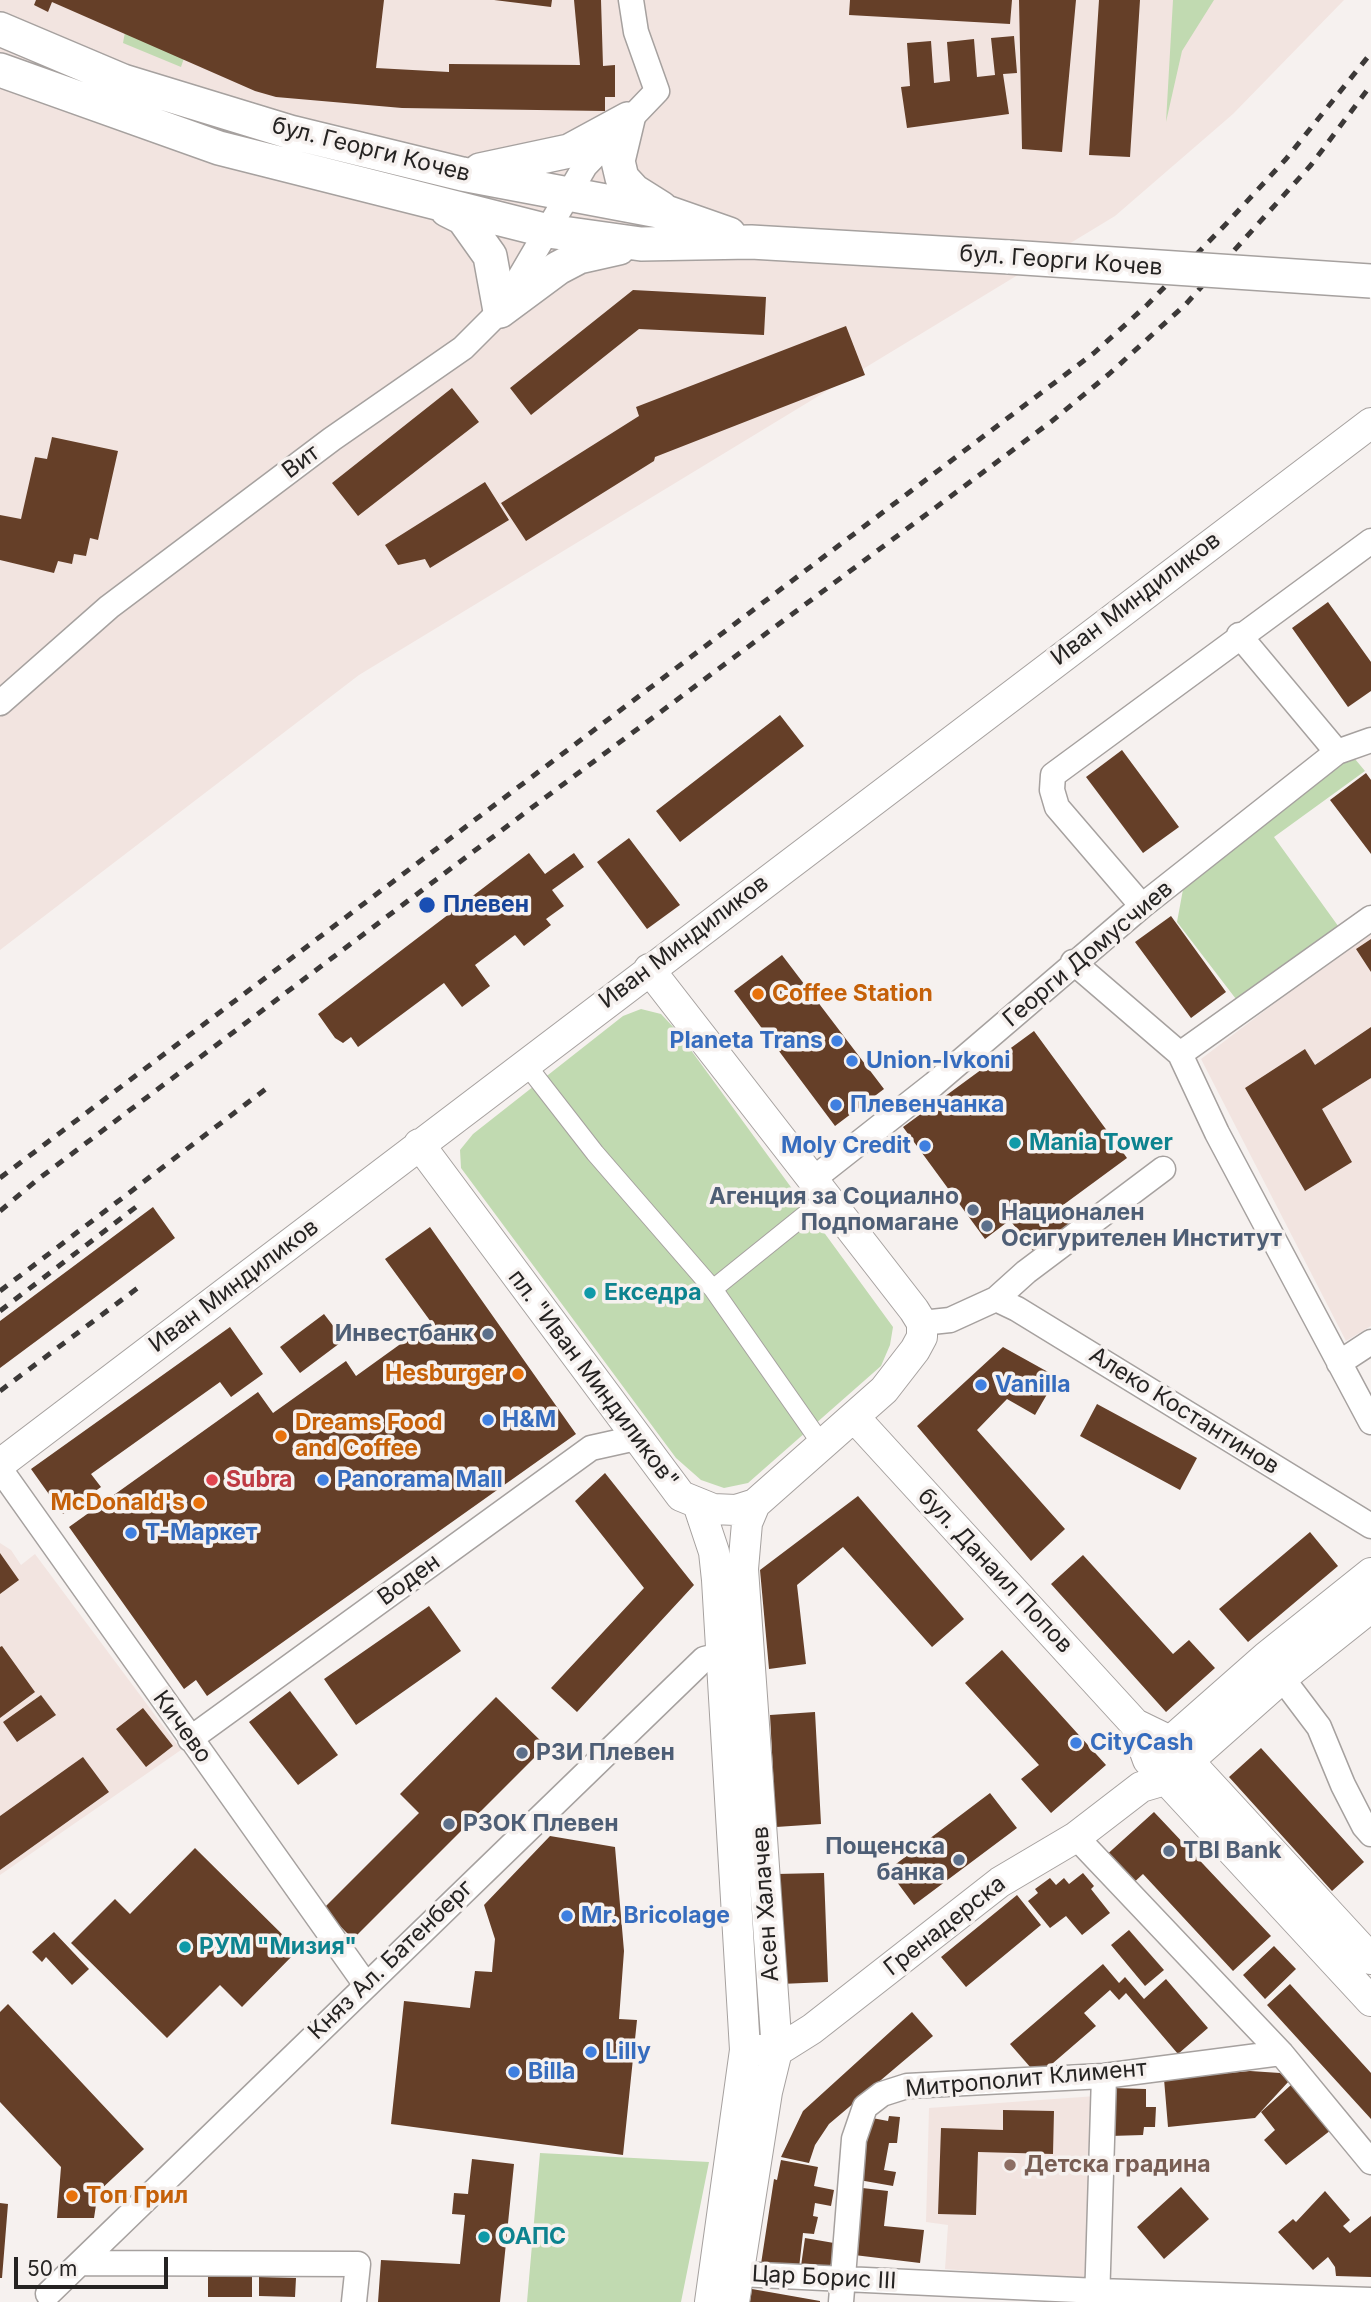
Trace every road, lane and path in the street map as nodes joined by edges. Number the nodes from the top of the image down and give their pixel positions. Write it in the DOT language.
graph roads {
  1 [pos="631,0"];
  2 [pos="0,29"];
  3 [pos="0,70"];
  4 [pos="628,119"];
  5 [pos="463,174"];
  6 [pos="567,193"];
  7 [pos="433,202"];
  8 [pos="669,214"];
  9 [pos="548,231"];
  10 [pos="751,242"];
  11 [pos="641,244"];
  12 [pos="1371,281"];
  13 [pos="500,311"];
  14 [pos="1371,423"];
  15 [pos="1371,541"];
  16 [pos="1239,635"];
  17 [pos="0,704"];
  18 [pos="1371,740"];
  19 [pos="1336,752"];
  20 [pos="1142,906"];
  21 [pos="1371,918"];
  22 [pos="1073,962"];
  23 [pos="649,969"];
  24 [pos="1180,1054"];
  25 [pos="525,1063"];
  26 [pos="419,1144"];
  27 [pos="1163,1169"];
  28 [pos="819,1189"];
  29 [pos="713,1289"];
  30 [pos="996,1299"];
  31 [pos="922,1323"];
  32 [pos="1371,1342"];
  33 [pos="1339,1363"];
  34 [pos="855,1418"];
  35 [pos="1371,1422"];
  36 [pos="636,1438"];
  37 [pos="823,1446"];
  38 [pos="0,1464"];
  39 [pos="0,1469"];
  40 [pos="698,1504"];
  41 [pos="755,1504"];
  42 [pos="1371,1526"];
  43 [pos="1371,1573"];
  44 [pos="1371,1607"];
  45 [pos="736,1651"];
  46 [pos="1282,1678"];
  47 [pos="190,1739"];
  48 [pos="1163,1766"];
  49 [pos="1371,1834"];
  50 [pos="1076,1837"];
  51 [pos="1371,1959"];
  52 [pos="366,1985"];
  53 [pos="1371,2001"];
  54 [pos="744,2050"];
  55 [pos="777,2051"];
  56 [pos="1281,2053"];
  57 [pos="1104,2076"];
  58 [pos="1371,2162"];
  59 [pos="81,2263"];
  60 [pos="737,2288"];
  61 [pos="842,2290"];
  62 [pos="48,2294"];
  63 [pos="1098,2297"];
  64 [pos="1282,2299"];
  65 [pos="1371,2300"];
  66 [pos="354,2302"];
  67 [pos="710,2302"];
  1 -- 4 [label="street, Вит"];
  2 -- 5 [label="main road, бул. Георги Кочев"];
  3 -- 7 [label="main road, бул. Георги Кочев"];
  4 -- 5 [label="main road"];
  4 -- 6 [label="street, Вит"];
  4 -- 8 [label="main road"];
  5 -- 6 [label="main road, бул. Георги Кочев"];
  6 -- 8 [label="main road, бул. Георги Кочев"];
  6 -- 9 [label="street, Вит"];
  7 -- 9 [label="main road, бул. Георги Кочев"];
  7 -- 13 [label="main road"];
  8 -- 10 [label="main road, бул. Георги Кочев"];
  9 -- 11 [label="main road, бул. Георги Кочев"];
  9 -- 13 [label="street, Вит"];
  10 -- 11 [label="main road, бул. Георги Кочев"];
  10 -- 12 [label="main road, бул. Георги Кочев, bridge"];
  11 -- 13 [label="main road"];
  13 -- 17 [label="street, Вит"];
  14 -- 23 [label="street, Иван Миндиликов"];
  15 -- 16 [label="street"];
  16 -- 19 [label="street"];
  16 -- 20 [label="street"];
  18 -- 19 [label="street, Георги Домусчиев"];
  19 -- 20 [label="street, Георги Домусчиев"];
  20 -- 22 [label="street, Георги Домусчиев"];
  21 -- 24 [label="street"];
  22 -- 24 [label="street"];
  22 -- 28 [label="street, Георги Домусчиев"];
  23 -- 25 [label="street, Иван Миндиликов"];
  23 -- 28 [label="street"];
  24 -- 33 [label="street"];
  25 -- 26 [label="street, Иван Миндиликов"];
  25 -- 29 [label="street"];
  26 -- 36 [label="street, пл. \"Иван Миндиликов\""];
  26 -- 38 [label="street, Иван Миндиликов"];
  27 -- 30 [label="street"];
  28 -- 29 [label="street"];
  28 -- 31 [label="street"];
  29 -- 37 [label="street"];
  30 -- 31 [label="street"];
  30 -- 42 [label="street, Алеко Костантинов"];
  31 -- 34 [label="street"];
  32 -- 33 [label="street"];
  33 -- 35 [label="street"];
  34 -- 37 [label="street"];
  34 -- 48 [label="street, бул. Данаил Попов"];
  36 -- 40 [label="street, пл. \"Иван Миндиликов\""];
  36 -- 47 [label="street, Воден"];
  37 -- 41 [label="street"];
  39 -- 47 [label="street, Кичево"];
  40 -- 41 [label="street, пл. \"Иван Миндиликов\""];
  40 -- 45 [label="street, Асен Халачев"];
  41 -- 45 [label="street, Асен Халачев"];
  43 -- 48 [label="street, Гренадерска"];
  44 -- 46 [label="street, Гренадерска"];
  45 -- 52 [label="street, Княз Ал. Батенберг"];
  45 -- 54 [label="street, Асен Халачев"];
  45 -- 55 [label="street, Асен Халачев"];
  46 -- 48 [label="street, Гренадерска"];
  46 -- 49 [label="street"];
  47 -- 52 [label="street, Кичево"];
  48 -- 50 [label="street, Гренадерска"];
  48 -- 51 [label="street, бул. Данаил Попов"];
  48 -- 53 [label="street, бул. Данаил Попов"];
  50 -- 55 [label="street, Гренадерска"];
  50 -- 56 [label="street"];
  52 -- 59 [label="street, Княз Ал. Батенберг"];
  54 -- 55 [label="street"];
  54 -- 67 [label="street, Асен Халачев"];
  55 -- 60 [label="street, Асен Халачев"];
  56 -- 57 [label="street, Митрополит Климент"];
  56 -- 58 [label="street"];
  57 -- 61 [label="street, Митрополит Климент"];
  57 -- 63 [label="street"];
  59 -- 62 [label="street, Княз Ал. Батенберг"];
  59 -- 66 [label="street"];
  60 -- 61 [label="street, Цар Борис III"];
  61 -- 63 [label="street, Цар Борис III"];
  63 -- 64 [label="street, Цар Борис III"];
  64 -- 65 [label="street, Цар Борис III"];
}
